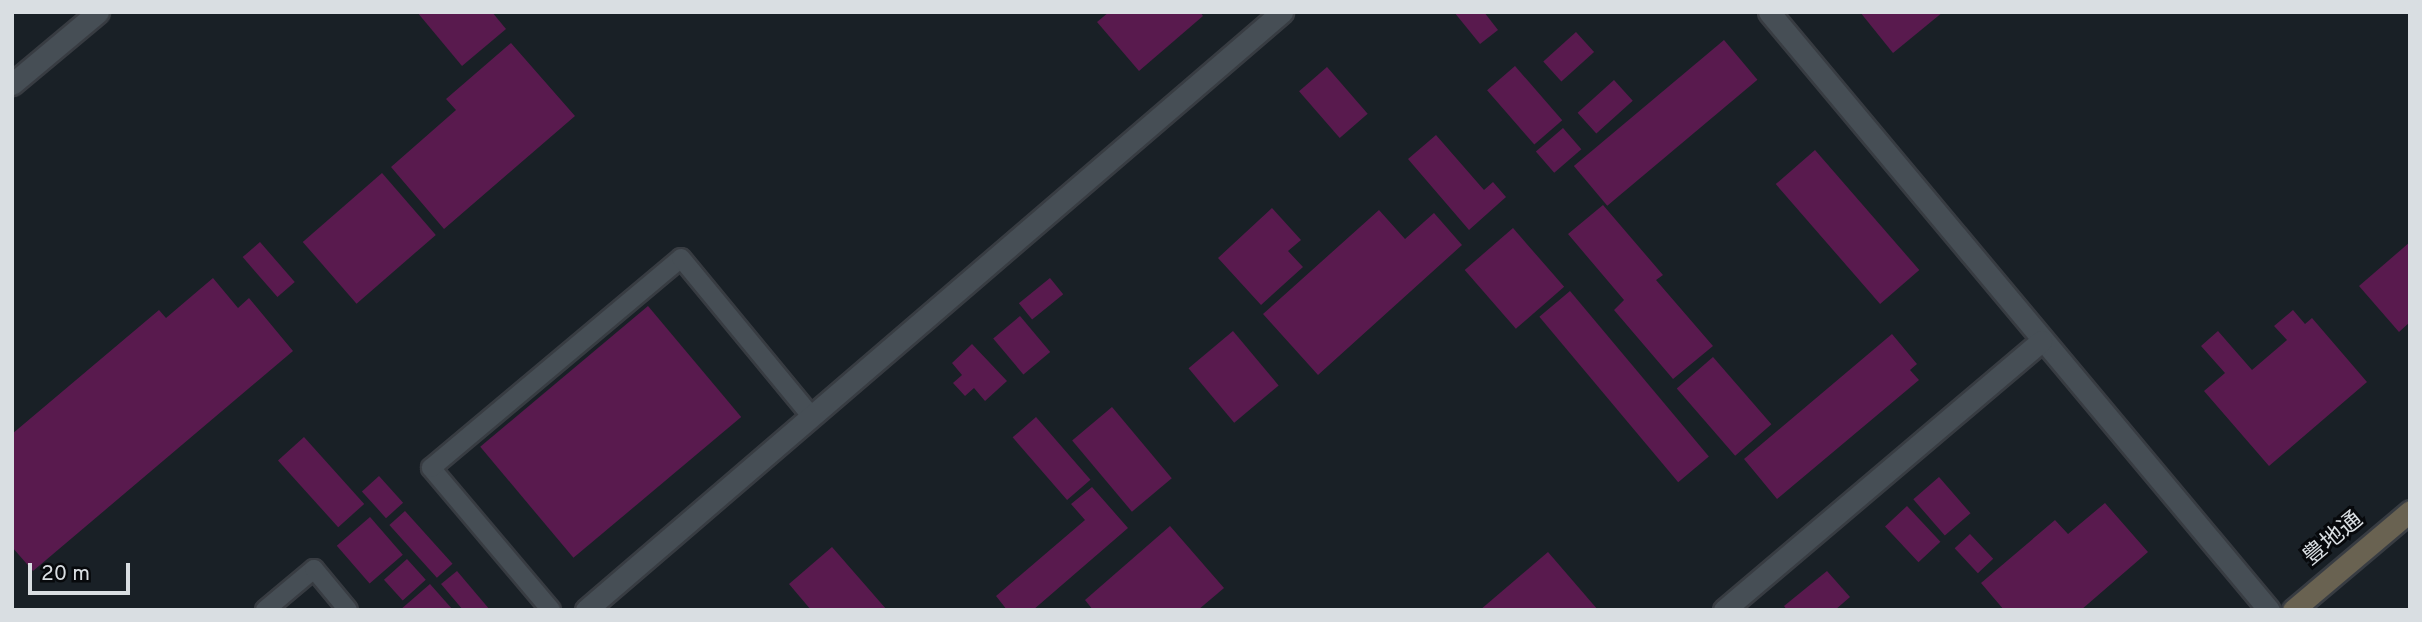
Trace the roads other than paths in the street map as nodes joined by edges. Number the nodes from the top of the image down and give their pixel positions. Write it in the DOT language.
graph roads {
  1 [pos="98,12"];
  2 [pos="1282,12"];
  3 [pos="1769,12"];
  4 [pos="12,84"];
  5 [pos="2041,341"];
  6 [pos="812,416"];
  7 [pos="2410,511"];
  8 [pos="265,610"];
  9 [pos="348,610"];
  10 [pos="551,610"];
  11 [pos="586,610"];
  12 [pos="1724,610"];
  13 [pos="2269,610"];
  14 [pos="2292,610"];
  1 -- 4 [label="street"];
  2 -- 6 [label="street"];
  3 -- 5 [label="street"];
  5 -- 12 [label="street"];
  5 -- 13 [label="street"];
  6 -- 10 [label="lane"];
  6 -- 11 [label="street"];
  7 -- 14 [label="main road, 豊地通"];
  8 -- 9 [label="lane"];
}
